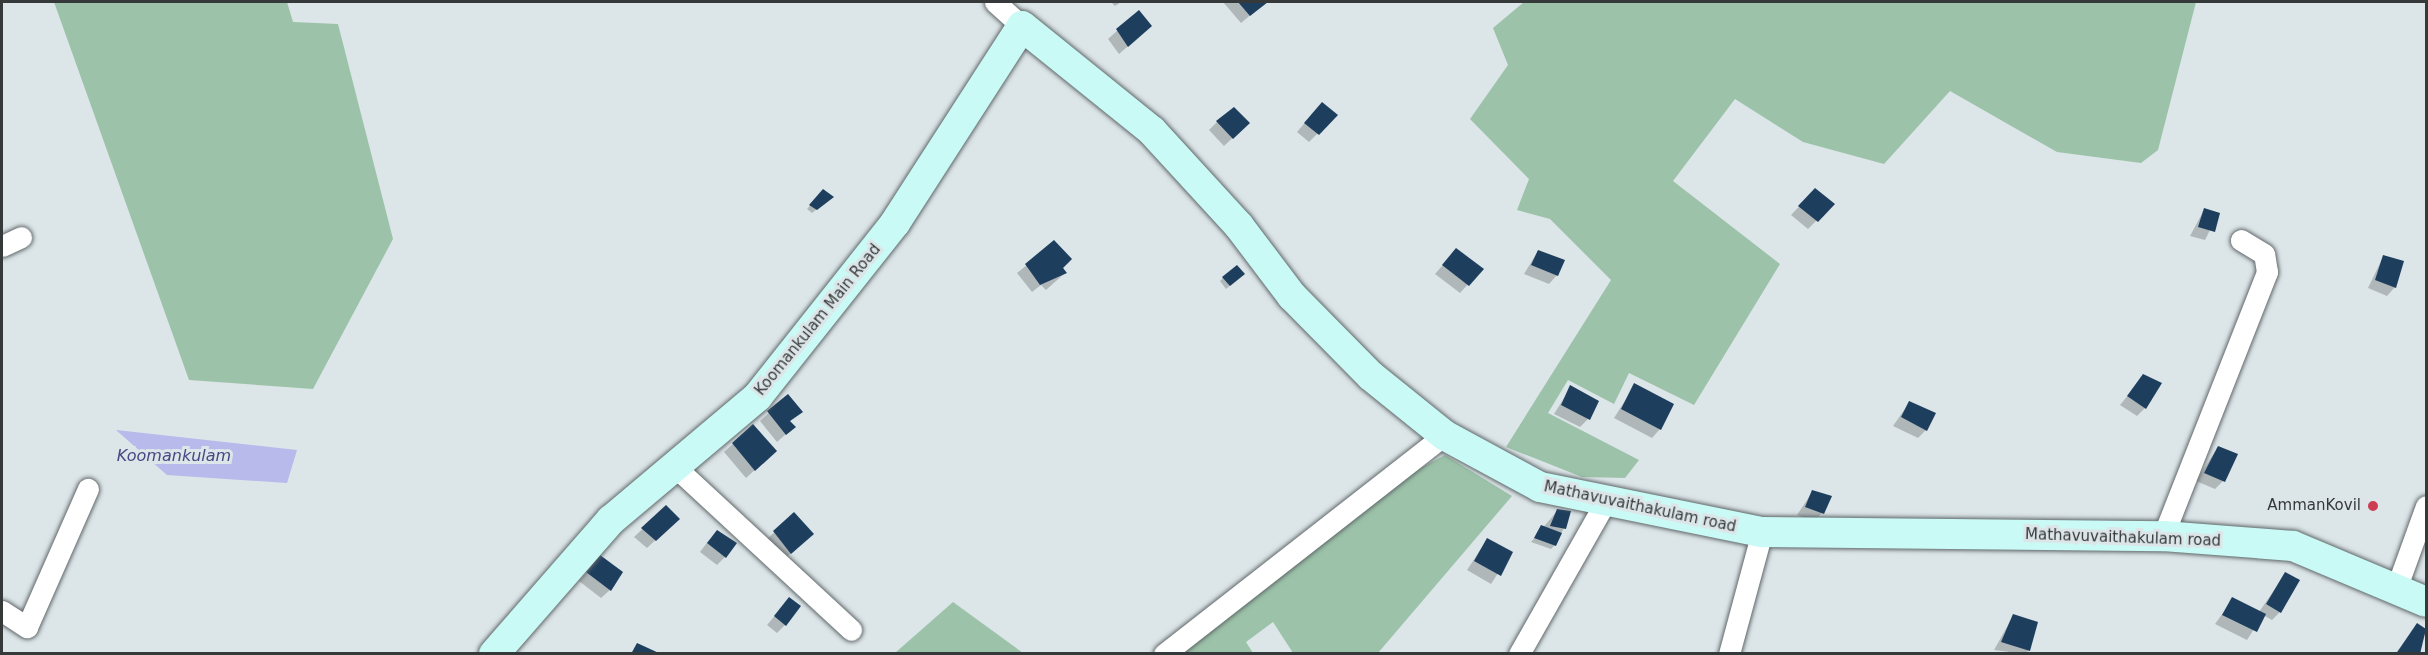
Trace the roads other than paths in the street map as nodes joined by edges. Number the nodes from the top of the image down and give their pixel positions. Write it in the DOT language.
graph roads {
  1 [pos="995,2"];
  2 [pos="1022,26"];
  3 [pos="21,237"];
  4 [pos="2241,240"];
  5 [pos="2,246"];
  6 [pos="1444,435"];
  7 [pos="672,464"];
  8 [pos="88,489"];
  9 [pos="1606,501"];
  10 [pos="2427,506"];
  11 [pos="1762,532"];
  12 [pos="2163,536"];
  13 [pos="2396,589"];
  14 [pos="2427,602"];
  15 [pos="2,611"];
  16 [pos="851,630"];
  17 [pos="494,654"];
  18 [pos="1164,654"];
  19 [pos="1520,654"];
  20 [pos="1729,654"];
  1 -- 2 [label="street, Mathavuvaithakulam road"];
  2 -- 6 [label="street, Mathavuvaithakulam road"];
  2 -- 7 [label="street, Koomankulam Main Road"];
  3 -- 5 [label="street"];
  4 -- 12 [label="street"];
  6 -- 9 [label="street, Mathavuvaithakulam road"];
  6 -- 18 [label="street"];
  7 -- 16 [label="street"];
  7 -- 17 [label="street, Koomankulam Main Road"];
  8 -- 15 [label="street"];
  9 -- 11 [label="street, Mathavuvaithakulam road"];
  9 -- 19 [label="street"];
  10 -- 13 [label="street"];
  11 -- 12 [label="street, Mathavuvaithakulam road"];
  11 -- 20 [label="street"];
  12 -- 13 [label="street, Mathavuvaithakulam road"];
  13 -- 14 [label="street, Mathavuvaithakulam road"];
}
